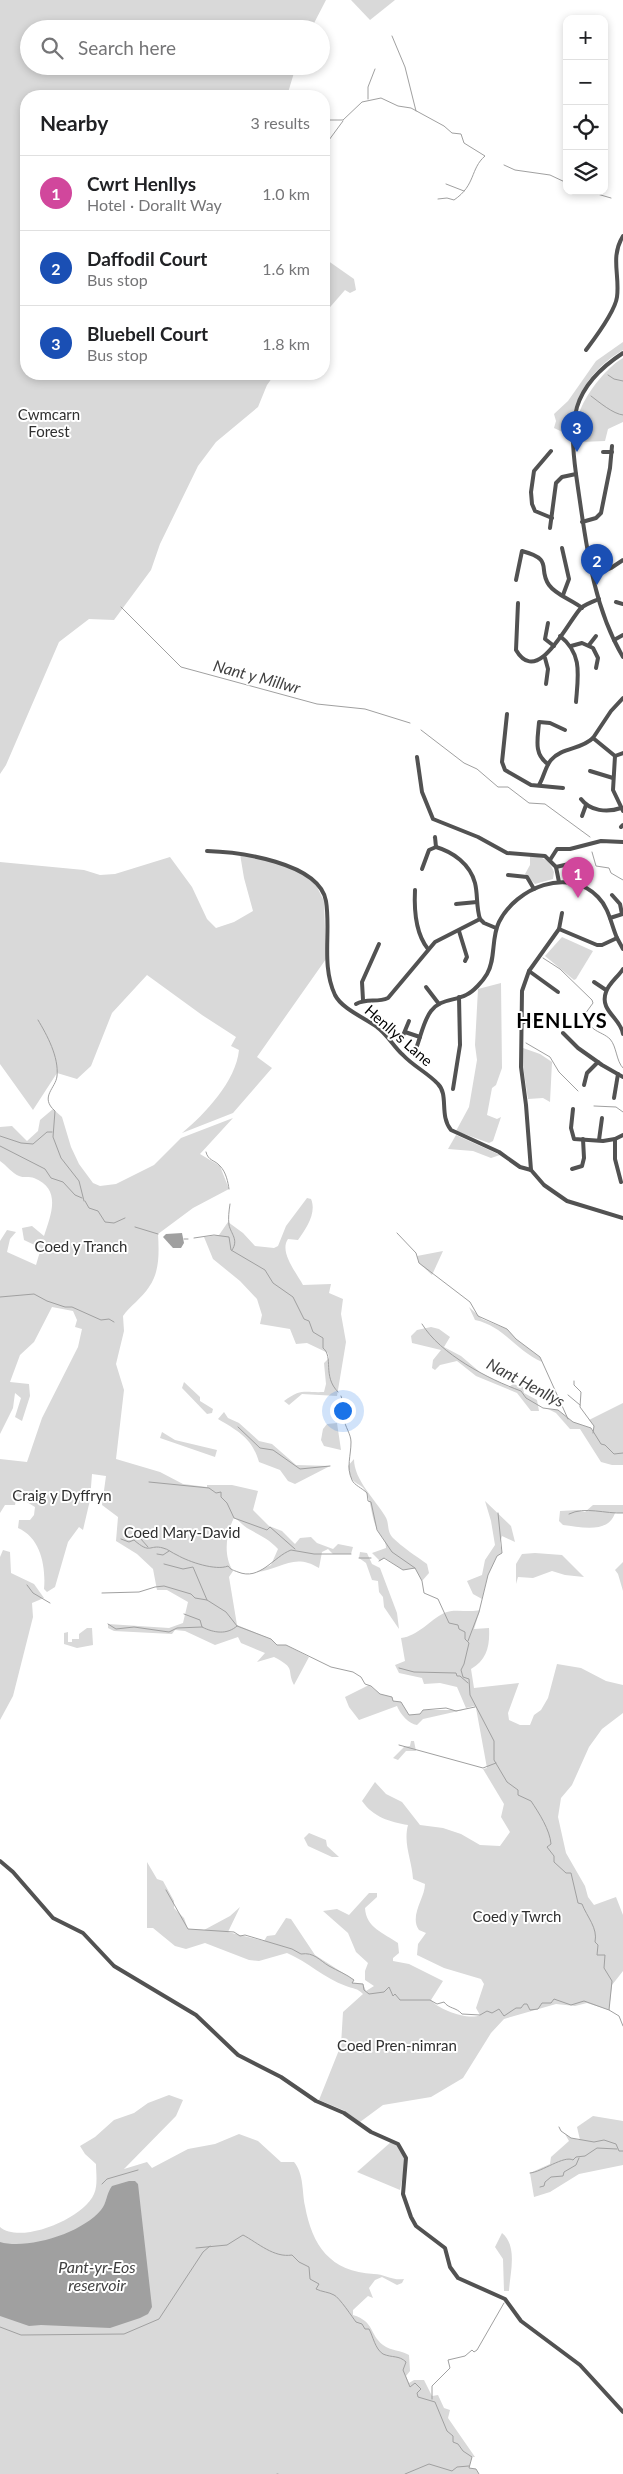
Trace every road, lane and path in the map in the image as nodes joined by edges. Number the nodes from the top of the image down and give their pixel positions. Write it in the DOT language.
graph roads {
  1 [pos="623,236"];
  2 [pos="612,245"];
  3 [pos="618,247"];
  4 [pos="617,296"];
  5 [pos="623,296"];
  6 [pos="586,350"];
  7 [pos="623,353"];
  8 [pos="612,446"];
  9 [pos="551,451"];
  10 [pos="603,452"];
  11 [pos="612,452"];
  12 [pos="541,454"];
  13 [pos="546,459"];
  14 [pos="576,474"];
  15 [pos="552,518"];
  16 [pos="582,522"];
  17 [pos="550,528"];
  18 [pos="562,548"];
  19 [pos="570,552"];
  20 [pos="564,554"];
  21 [pos="623,560"];
  22 [pos="518,570"];
  23 [pos="525,572"];
  24 [pos="593,576"];
  25 [pos="516,580"];
  26 [pos="563,595"];
  27 [pos="599,600"];
  28 [pos="616,602"];
  29 [pos="518,603"];
  30 [pos="623,604"];
  31 [pos="582,608"];
  32 [pos="548,623"];
  33 [pos="623,635"];
  34 [pos="560,636"];
  35 [pos="596,636"];
  36 [pos="614,640"];
  37 [pos="590,645"];
  38 [pos="554,646"];
  39 [pos="571,646"];
  40 [pos="623,657"];
  41 [pos="545,658"];
  42 [pos="603,664"];
  43 [pos="541,676"];
  44 [pos="548,677"];
  45 [pos="546,684"];
  46 [pos="569,695"];
  47 [pos="576,696"];
  48 [pos="623,698"];
  49 [pos="576,702"];
  50 [pos="621,703"];
  51 [pos="512,719"];
  52 [pos="559,728"];
  53 [pos="565,730"];
  54 [pos="558,734"];
  55 [pos="594,738"];
  56 [pos="623,753"];
  57 [pos="615,756"];
  58 [pos="417,757"];
  59 [pos="548,764"];
  60 [pos="590,771"];
  61 [pos="613,778"];
  62 [pos="539,785"];
  63 [pos="563,788"];
  64 [pos="581,799"];
  65 [pos="586,805"];
  66 [pos="622,810"];
  67 [pos="582,816"];
  68 [pos="435,837"];
  69 [pos="623,842"];
  70 [pos="436,847"];
  71 [pos="207,851"];
  72 [pos="550,860"];
  73 [pos="556,867"];
  74 [pos="422,868"];
  75 [pos="580,870"];
  76 [pos="508,875"];
  77 [pos="559,882"];
  78 [pos="534,889"];
  79 [pos="414,890"];
  80 [pos="612,895"];
  81 [pos="414,898"];
  82 [pos="421,899"];
  83 [pos="477,902"];
  84 [pos="456,904"];
  85 [pos="562,913"];
  86 [pos="623,914"];
  87 [pos="610,918"];
  88 [pos="480,919"];
  89 [pos="496,928"];
  90 [pos="559,929"];
  91 [pos="459,931"];
  92 [pos="617,938"];
  93 [pos="378,944"];
  94 [pos="428,949"];
  95 [pos="623,949"];
  96 [pos="374,953"];
  97 [pos="381,956"];
  98 [pos="465,961"];
  99 [pos="623,970"];
  100 [pos="529,972"];
  101 [pos="621,977"];
  102 [pos="594,982"];
  103 [pos="426,986"];
  104 [pos="437,990"];
  105 [pos="606,990"];
  106 [pos="558,992"];
  107 [pos="431,994"];
  108 [pos="459,998"];
  109 [pos="364,1000"];
  110 [pos="356,1004"];
  111 [pos="438,1004"];
  112 [pos="409,1021"];
  113 [pos="534,1021"];
  114 [pos="522,1022"];
  115 [pos="405,1032"];
  116 [pos="563,1033"];
  117 [pos="623,1034"];
  118 [pos="420,1037"];
  119 [pos="402,1038"];
  120 [pos="417,1046"];
  121 [pos="598,1062"];
  122 [pos="618,1074"];
  123 [pos="623,1077"];
  124 [pos="584,1085"];
  125 [pos="454,1089"];
  126 [pos="614,1098"];
  127 [pos="573,1109"];
  128 [pos="602,1118"];
  129 [pos="623,1135"];
  130 [pos="582,1139"];
  131 [pos="615,1139"];
  132 [pos="599,1140"];
  133 [pos="572,1169"];
  134 [pos="531,1170"];
  135 [pos="621,1182"];
  136 [pos="623,1218"];
  137 [pos="0,1861"];
  138 [pos="623,2412"];
  1 -- 3 [label="street"];
  2 -- 3 [label="street"];
  3 -- 4 [label="street"];
  4 -- 5 [label="street"];
  4 -- 6 [label="street"];
  7 -- 14 [label="street"];
  8 -- 11 [label="street"];
  9 -- 13 [label="street"];
  10 -- 11 [label="street"];
  11 -- 16 [label="street"];
  12 -- 13 [label="street"];
  13 -- 15 [label="street"];
  14 -- 15 [label="street"];
  14 -- 16 [label="street"];
  15 -- 17 [label="street"];
  16 -- 24 [label="street"];
  18 -- 20 [label="street"];
  19 -- 20 [label="street"];
  20 -- 26 [label="street"];
  21 -- 24 [label="street"];
  22 -- 23 [label="street"];
  22 -- 25 [label="street"];
  22 -- 26 [label="street"];
  24 -- 27 [label="street"];
  26 -- 31 [label="street"];
  27 -- 31 [label="street"];
  27 -- 36 [label="street"];
  28 -- 30 [label="street"];
  29 -- 41 [label="street"];
  31 -- 34 [label="street"];
  32 -- 38 [label="street"];
  33 -- 36 [label="street"];
  34 -- 38 [label="street"];
  34 -- 39 [label="street"];
  35 -- 37 [label="street"];
  36 -- 40 [label="street"];
  37 -- 39 [label="street"];
  37 -- 42 [label="street"];
  38 -- 41 [label="street"];
  39 -- 47 [label="street"];
  41 -- 44 [label="street"];
  43 -- 44 [label="street"];
  44 -- 45 [label="street"];
  46 -- 47 [label="street"];
  47 -- 49 [label="street"];
  48 -- 50 [label="street"];
  50 -- 55 [label="street"];
  51 -- 62 [label="street"];
  52 -- 53 [label="street"];
  52 -- 54 [label="street"];
  52 -- 59 [label="street"];
  55 -- 57 [label="street"];
  55 -- 59 [label="street"];
  56 -- 57 [label="street"];
  57 -- 61 [label="street"];
  58 -- 72 [label="street"];
  59 -- 62 [label="street"];
  60 -- 61 [label="street"];
  61 -- 66 [label="street"];
  62 -- 63 [label="street"];
  64 -- 65 [label="street"];
  65 -- 66 [label="street"];
  65 -- 67 [label="street"];
  68 -- 70 [label="street"];
  69 -- 72 [label="street"];
  70 -- 74 [label="street"];
  70 -- 83 [label="street"];
  71 -- 134 [label="street, Henllys Lane"];
  72 -- 73 [label="street"];
  73 -- 75 [label="street"];
  73 -- 77 [label="street"];
  76 -- 78 [label="street"];
  77 -- 78 [label="street"];
  77 -- 87 [label="street"];
  78 -- 89 [label="street"];
  79 -- 81 [label="street"];
  80 -- 86 [label="street"];
  81 -- 82 [label="street"];
  81 -- 94 [label="street"];
  83 -- 84 [label="street"];
  83 -- 88 [label="street"];
  85 -- 90 [label="street"];
  86 -- 87 [label="street"];
  87 -- 92 [label="street"];
  88 -- 89 [label="street"];
  88 -- 91 [label="street"];
  89 -- 108 [label="street"];
  90 -- 92 [label="street"];
  90 -- 100 [label="street"];
  91 -- 94 [label="street"];
  91 -- 98 [label="street"];
  92 -- 95 [label="street"];
  93 -- 96 [label="street"];
  94 -- 109 [label="street"];
  96 -- 97 [label="street"];
  96 -- 109 [label="street"];
  99 -- 101 [label="street"];
  100 -- 106 [label="street"];
  100 -- 114 [label="street"];
  101 -- 105 [label="street"];
  102 -- 105 [label="street"];
  103 -- 107 [label="street"];
  104 -- 107 [label="street"];
  105 -- 117 [label="street"];
  107 -- 111 [label="street"];
  108 -- 111 [label="street"];
  108 -- 125 [label="street"];
  109 -- 110 [label="street"];
  111 -- 118 [label="street"];
  112 -- 115 [label="street"];
  113 -- 114 [label="street"];
  114 -- 134 [label="street"];
  115 -- 118 [label="street"];
  115 -- 119 [label="street"];
  116 -- 121 [label="street"];
  118 -- 120 [label="street"];
  121 -- 122 [label="street"];
  121 -- 124 [label="street"];
  122 -- 123 [label="street"];
  122 -- 126 [label="street"];
  127 -- 130 [label="street"];
  128 -- 132 [label="street"];
  129 -- 131 [label="street"];
  130 -- 132 [label="street"];
  130 -- 133 [label="street"];
  131 -- 132 [label="street"];
  131 -- 135 [label="street"];
  134 -- 136 [label="street, Henllys Lane"];
  137 -- 138 [label="street"];
}
